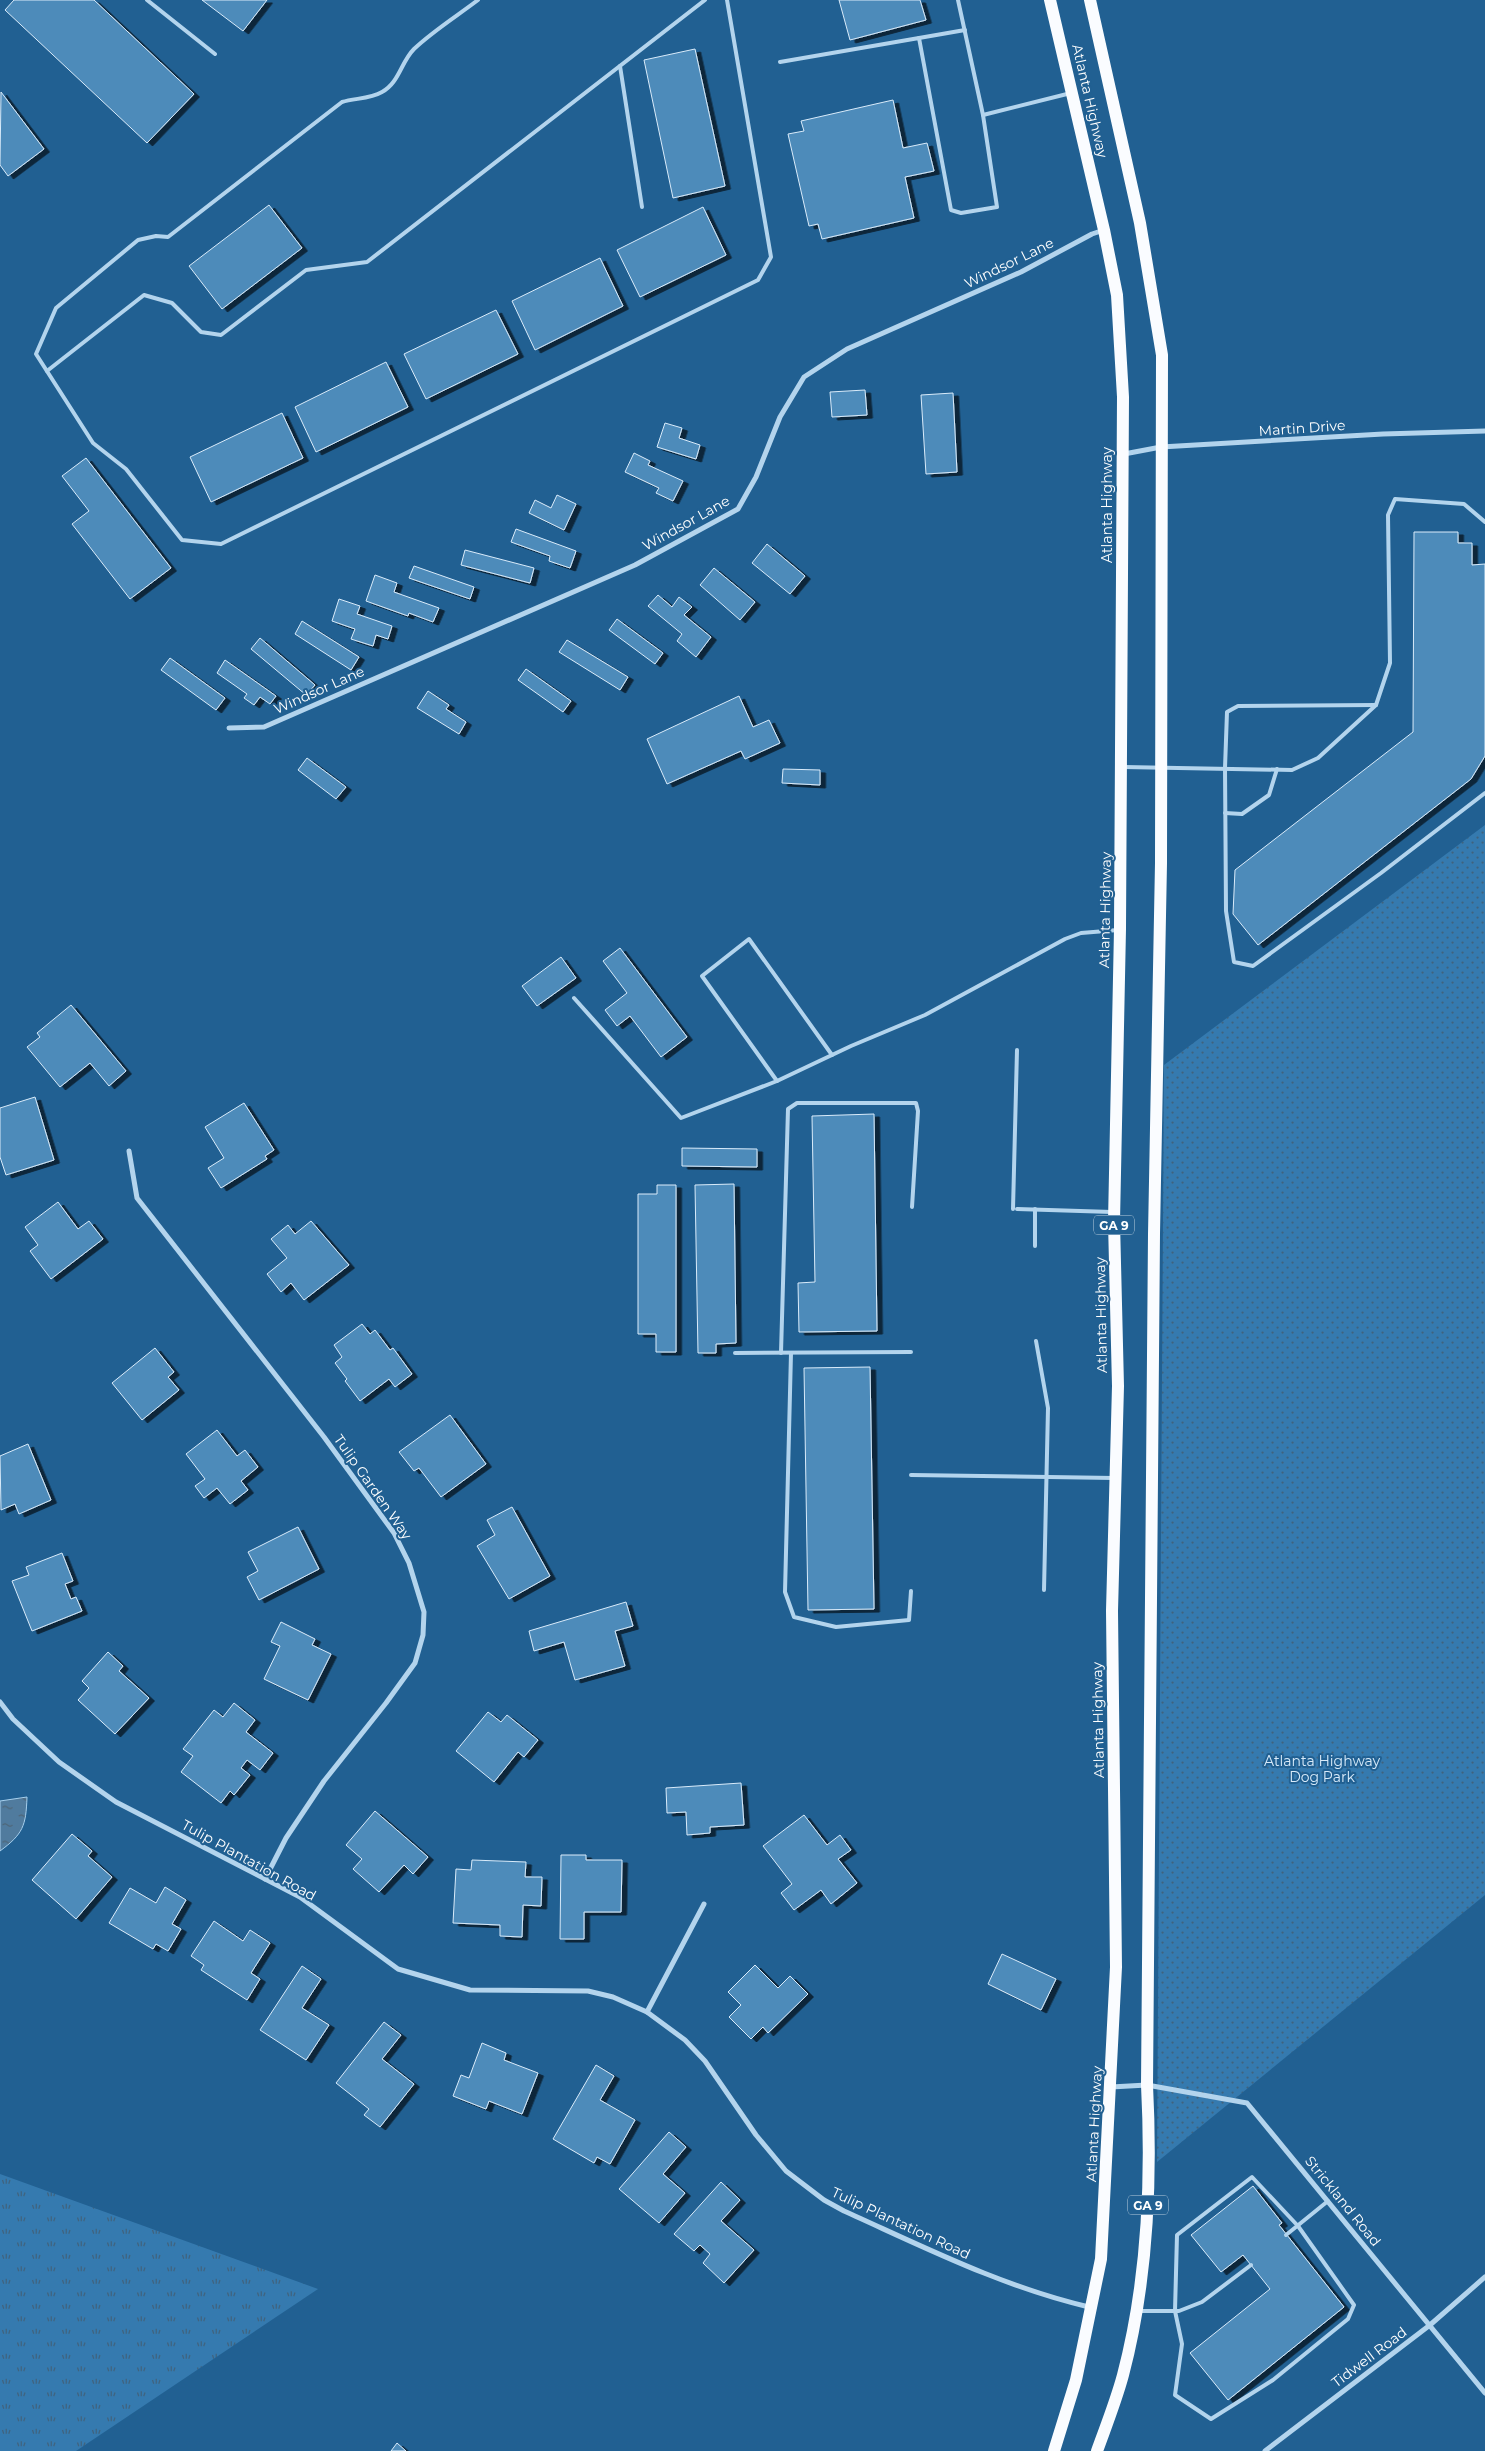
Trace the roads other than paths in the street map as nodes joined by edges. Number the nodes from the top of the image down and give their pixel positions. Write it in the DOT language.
graph roads {
  1 [pos="147,0"];
  2 [pos="478,0"];
  3 [pos="705,0"];
  4 [pos="727,0"];
  5 [pos="958,0"];
  6 [pos="1050,0"];
  7 [pos="1090,0"];
  8 [pos="965,30"];
  9 [pos="918,38"];
  10 [pos="215,54"];
  11 [pos="780,62"];
  12 [pos="620,66"];
  13 [pos="1072,93"];
  14 [pos="983,115"];
  15 [pos="642,207"];
  16 [pos="1104,230"];
  17 [pos="47,371"];
  18 [pos="1485,431"];
  19 [pos="1161,447"];
  20 [pos="1122,455"];
  21 [pos="1485,522"];
  22 [pos="1376,705"];
  23 [pos="229,728"];
  24 [pos="1122,767"];
  25 [pos="1161,767"];
  26 [pos="1225,768"];
  27 [pos="1277,769"];
  28 [pos="1485,793"];
  29 [pos="1225,814"];
  30 [pos="1120,930"];
  31 [pos="574,998"];
  32 [pos="1017,1050"];
  33 [pos="832,1055"];
  34 [pos="777,1081"];
  35 [pos="128,1151"];
  36 [pos="912,1207"];
  37 [pos="1035,1209"];
  38 [pos="1114,1212"];
  39 [pos="1036,1246"];
  40 [pos="1036,1341"];
  41 [pos="912,1352"];
  42 [pos="735,1353"];
  43 [pos="781,1353"];
  44 [pos="791,1353"];
  45 [pos="911,1475"];
  46 [pos="1048,1476"];
  47 [pos="1116,1478"];
  48 [pos="1044,1590"];
  49 [pos="911,1591"];
  50 [pos="0,1702"];
  51 [pos="265,1879"];
  52 [pos="704,1904"];
  53 [pos="646,2012"];
  54 [pos="1147,2085"];
  55 [pos="1111,2087"];
  56 [pos="1328,2201"];
  57 [pos="1298,2226"];
  58 [pos="1286,2235"];
  59 [pos="1251,2265"];
  60 [pos="1485,2277"];
  61 [pos="1090,2307"];
  62 [pos="1136,2311"];
  63 [pos="1175,2311"];
  64 [pos="1430,2324"];
  65 [pos="1485,2393"];
  66 [pos="1054,2451"];
  67 [pos="1097,2451"];
  68 [pos="1264,2451"];
  1 -- 10 [label="lane"];
  2 -- 17 [label="lane"];
  3 -- 12 [label="lane"];
  4 -- 17 [label="lane"];
  5 -- 8 [label="lane"];
  6 -- 13 [label="main road, Atlanta Highway / GA 9"];
  7 -- 19 [label="main road, Atlanta Highway / GA 9"];
  8 -- 9 [label="lane"];
  8 -- 14 [label="lane"];
  9 -- 11 [label="lane"];
  9 -- 14 [label="lane"];
  12 -- 15 [label="lane"];
  12 -- 17 [label="lane"];
  13 -- 14 [label="lane"];
  13 -- 16 [label="main road, Atlanta Highway / GA 9"];
  16 -- 20 [label="main road, Atlanta Highway / GA 9"];
  16 -- 23 [label="street, Windsor Lane"];
  18 -- 19 [label="street, Martin Drive"];
  19 -- 20 [label="street, Martin Drive"];
  19 -- 25 [label="main road, Atlanta Highway / GA 9"];
  20 -- 24 [label="main road, Atlanta Highway / GA 9"];
  21 -- 22 [label="lane"];
  22 -- 26 [label="lane"];
  22 -- 27 [label="lane"];
  24 -- 25 [label="lane"];
  24 -- 30 [label="main road, Atlanta Highway / GA 9"];
  25 -- 26 [label="lane"];
  25 -- 54 [label="main road, Atlanta Highway / GA 9"];
  26 -- 27 [label="lane"];
  26 -- 29 [label="lane"];
  27 -- 29 [label="lane"];
  28 -- 29 [label="lane"];
  30 -- 33 [label="lane"];
  30 -- 38 [label="main road, Atlanta Highway / GA 9"];
  31 -- 34 [label="lane"];
  32 -- 37 [label="lane"];
  33 -- 34 [label="lane"];
  33 -- 34 [label="lane"];
  35 -- 51 [label="street, Tulip Garden Way"];
  36 -- 43 [label="lane"];
  37 -- 38 [label="lane"];
  37 -- 39 [label="lane"];
  38 -- 47 [label="main road, Atlanta Highway / GA 9"];
  40 -- 46 [label="lane"];
  41 -- 44 [label="lane"];
  42 -- 43 [label="lane"];
  43 -- 44 [label="lane"];
  44 -- 49 [label="lane"];
  45 -- 46 [label="lane"];
  46 -- 47 [label="lane"];
  46 -- 48 [label="lane"];
  47 -- 55 [label="main road, Atlanta Highway / GA 9"];
  50 -- 51 [label="street, Tulip Plantation Road"];
  51 -- 53 [label="street, Tulip Plantation Road"];
  52 -- 53 [label="street"];
  53 -- 61 [label="street, Tulip Plantation Road"];
  54 -- 55 [label="street, Strickland Road"];
  54 -- 56 [label="street, Strickland Road"];
  54 -- 62 [label="main road, Atlanta Highway / GA 9"];
  55 -- 61 [label="main road, Atlanta Highway / GA 9"];
  56 -- 57 [label="lane"];
  56 -- 64 [label="street, Strickland Road"];
  57 -- 58 [label="lane"];
  57 -- 63 [label="lane"];
  57 -- 63 [label="lane"];
  59 -- 63 [label="lane"];
  60 -- 64 [label="street, Tidwell Road"];
  61 -- 66 [label="main road, Atlanta Highway / GA 9"];
  62 -- 63 [label="lane"];
  62 -- 67 [label="main road, Atlanta Highway / GA 9"];
  64 -- 65 [label="street, Strickland Road"];
  64 -- 68 [label="street, Tidwell Road"];
}
